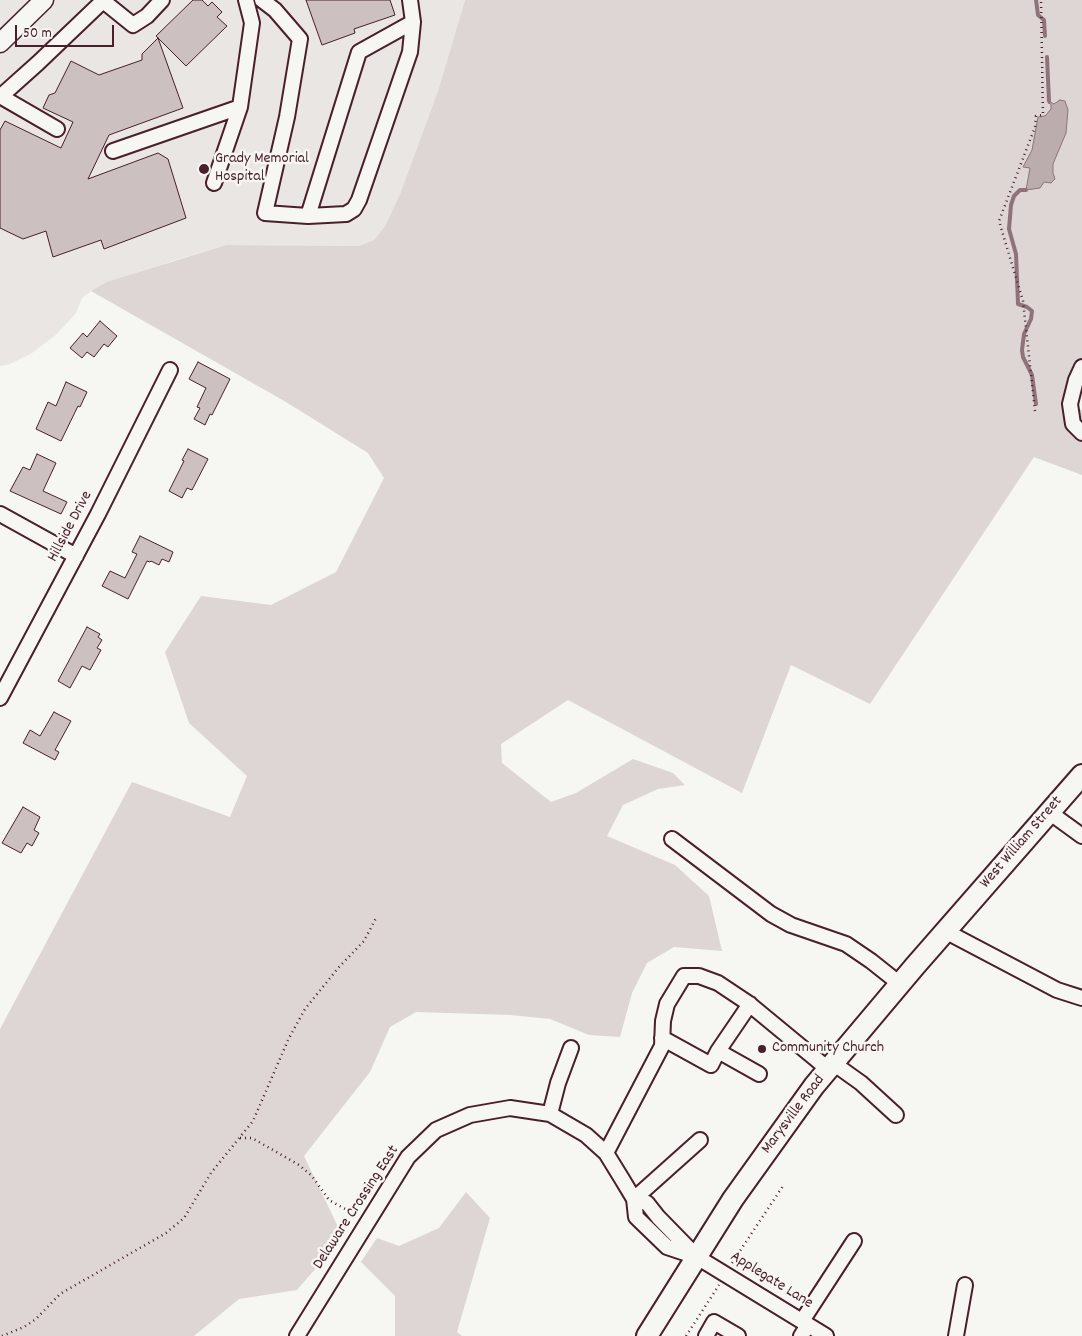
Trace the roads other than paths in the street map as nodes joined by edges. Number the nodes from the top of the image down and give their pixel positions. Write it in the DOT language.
graph roads {
  1 [pos="44,0"];
  2 [pos="103,0"];
  3 [pos="162,0"];
  4 [pos="246,0"];
  5 [pos="262,0"];
  6 [pos="410,0"];
  7 [pos="413,22"];
  8 [pos="0,43"];
  9 [pos="0,97"];
  10 [pos="240,107"];
  11 [pos="57,129"];
  12 [pos="113,151"];
  13 [pos="214,183"];
  14 [pos="308,216"];
  15 [pos="1082,367"];
  16 [pos="170,370"];
  17 [pos="1082,433"];
  18 [pos="0,514"];
  19 [pos="76,556"];
  20 [pos="0,698"];
  21 [pos="1082,775"];
  22 [pos="1049,812"];
  23 [pos="1082,836"];
  24 [pos="672,839"];
  25 [pos="962,911"];
  26 [pos="945,932"];
  27 [pos="900,984"];
  28 [pos="1082,998"];
  29 [pos="750,1004"];
  30 [pos="662,1042"];
  31 [pos="571,1048"];
  32 [pos="718,1051"];
  33 [pos="831,1066"];
  34 [pos="759,1074"];
  35 [pos="550,1114"];
  36 [pos="896,1115"];
  37 [pos="700,1140"];
  38 [pos="606,1153"];
  39 [pos="634,1199"];
  40 [pos="854,1241"];
  41 [pos="697,1256"];
  42 [pos="965,1285"];
  43 [pos="803,1327"];
  44 [pos="297,1336"];
  45 [pos="647,1336"];
  46 [pos="706,1336"];
  47 [pos="738,1336"];
  48 [pos="826,1336"];
  49 [pos="956,1336"];
  1 -- 8 [label="main road"];
  2 -- 3 [label="street"];
  2 -- 9 [label="street"];
  4 -- 10 [label="street"];
  5 -- 14 [label="street"];
  6 -- 7 [label="street"];
  7 -- 14 [label="street"];
  7 -- 14 [label="street"];
  9 -- 11 [label="street"];
  10 -- 12 [label="street"];
  10 -- 13 [label="street"];
  15 -- 17 [label="street"];
  16 -- 19 [label="street, Hillside Drive"];
  18 -- 19 [label="street"];
  19 -- 20 [label="street, Hillside Drive"];
  21 -- 22 [label="highway, West William Street"];
  22 -- 23 [label="street"];
  22 -- 25 [label="highway, West William Street"];
  24 -- 27 [label="street"];
  25 -- 26 [label="highway, Marysville Road"];
  26 -- 27 [label="highway, Marysville Road"];
  26 -- 28 [label="street"];
  27 -- 33 [label="highway, Marysville Road"];
  29 -- 30 [label="street"];
  29 -- 32 [label="street"];
  29 -- 33 [label="street"];
  30 -- 32 [label="street"];
  30 -- 38 [label="street"];
  31 -- 35 [label="street"];
  32 -- 34 [label="street"];
  33 -- 36 [label="street"];
  33 -- 41 [label="highway, Marysville Road"];
  35 -- 38 [label="street, Delaware Crossing East"];
  35 -- 44 [label="street, Delaware Crossing East"];
  37 -- 39 [label="street"];
  38 -- 39 [label="street, Delaware Crossing East"];
  39 -- 41 [label="street, Delaware Crossing East"];
  40 -- 43 [label="street"];
  41 -- 43 [label="street, Applegate Lane"];
  41 -- 45 [label="highway, Marysville Road"];
  42 -- 49 [label="street"];
  43 -- 48 [label="street, Applegate Lane"];
  46 -- 47 [label="street"];
}
